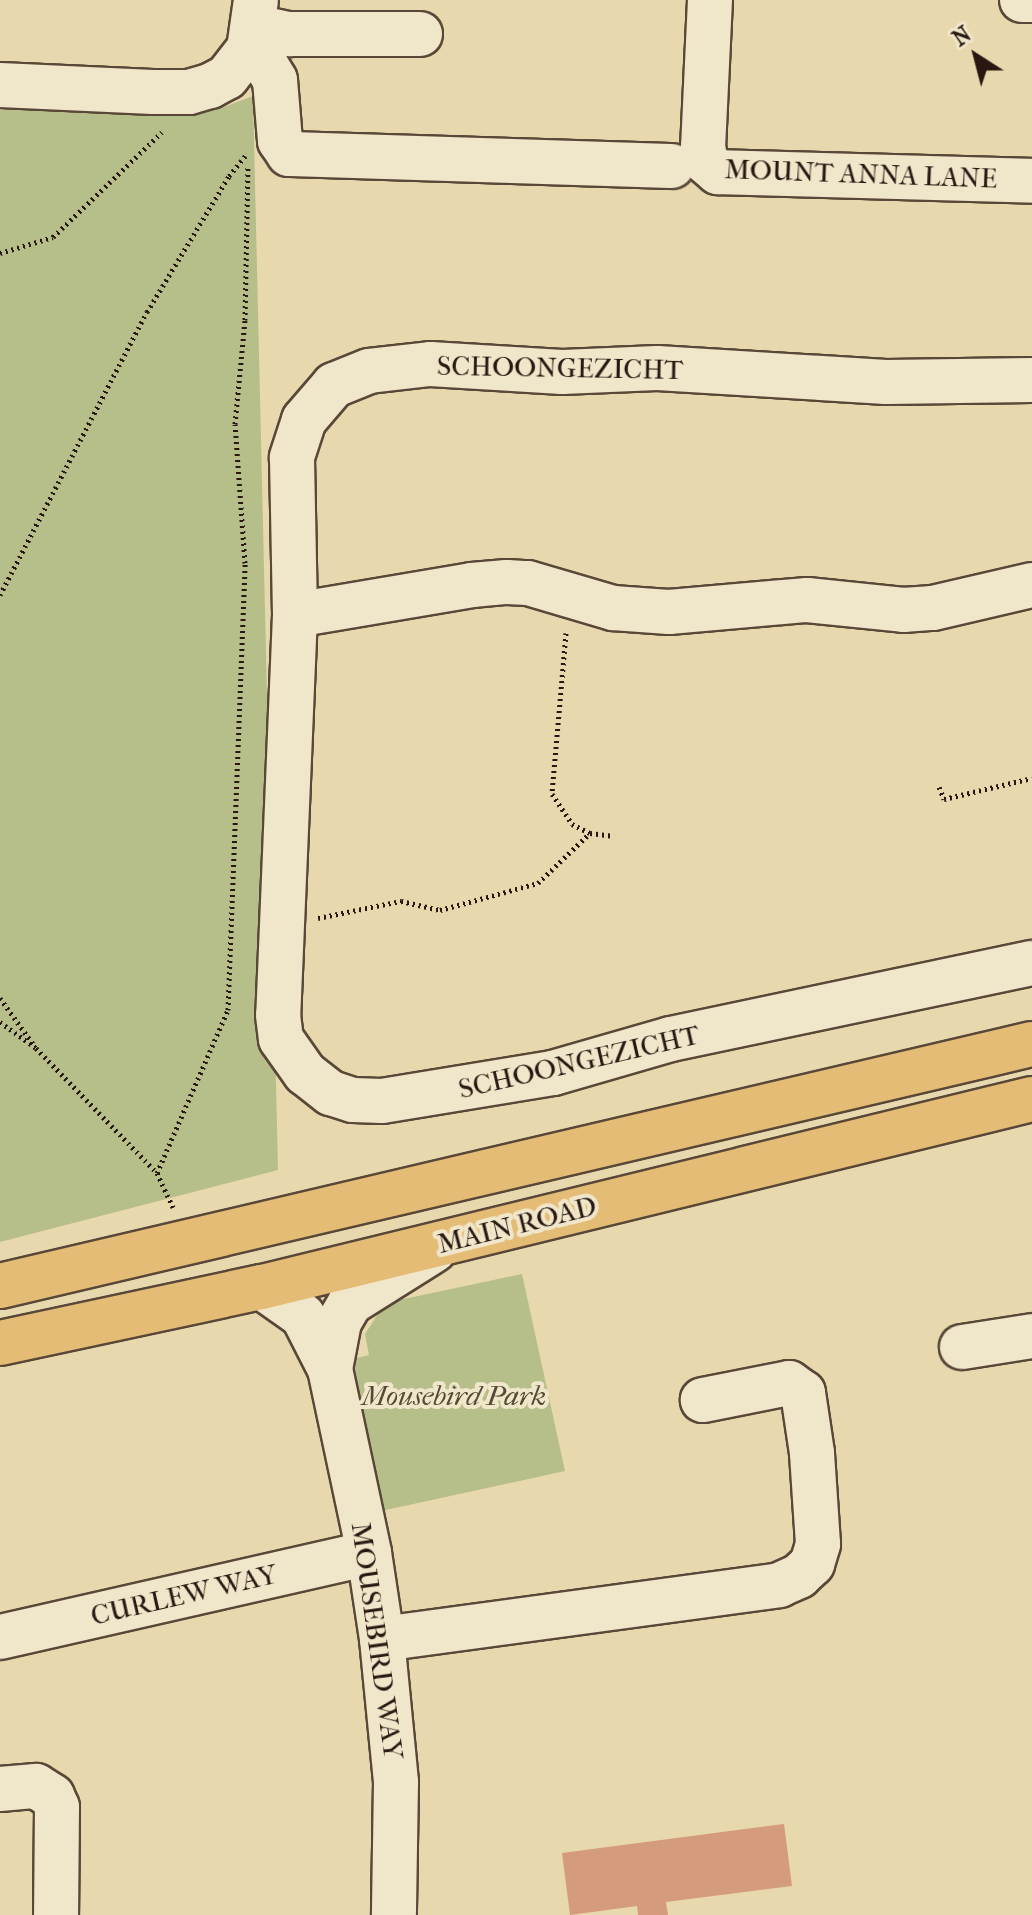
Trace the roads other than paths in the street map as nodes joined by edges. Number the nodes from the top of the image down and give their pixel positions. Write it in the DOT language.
graph roads {
  1 [pos="1022,0"];
  2 [pos="1032,0"];
  3 [pos="710,3"];
  4 [pos="253,25"];
  5 [pos="420,34"];
  6 [pos="0,85"];
  7 [pos="672,166"];
  8 [pos="1032,181"];
  9 [pos="1032,380"];
  10 [pos="1032,585"];
  11 [pos="295,615"];
  12 [pos="1032,963"];
  13 [pos="1032,1044"];
  14 [pos="1032,1099"];
  15 [pos="447,1242"];
  16 [pos="0,1286"];
  17 [pos="262,1287"];
  18 [pos="1032,1336"];
  19 [pos="0,1343"];
  20 [pos="962,1347"];
  21 [pos="330,1369"];
  22 [pos="703,1400"];
  23 [pos="369,1553"];
  24 [pos="0,1637"];
  25 [pos="382,1639"];
  26 [pos="0,1789"];
  27 [pos="56,1915"];
  28 [pos="394,1915"];
  1 -- 2 [label="street"];
  3 -- 8 [label="street, MOUNT ANNA LANE"];
  4 -- 5 [label="street"];
  4 -- 6 [label="street"];
  4 -- 7 [label="street"];
  9 -- 11 [label="street, SCHOONGEZICHT"];
  10 -- 11 [label="street"];
  11 -- 12 [label="street, SCHOONGEZICHT"];
  13 -- 16 [label="main road, MAIN ROAD"];
  14 -- 15 [label="main road, MAIN ROAD"];
  15 -- 17 [label="main road, MAIN ROAD"];
  15 -- 21 [label="street, MOUSEBIRD WAY"];
  17 -- 19 [label="main road, MAIN ROAD"];
  17 -- 21 [label="street, MOUSEBIRD WAY"];
  18 -- 20 [label="street"];
  21 -- 23 [label="street, MOUSEBIRD WAY"];
  22 -- 25 [label="street"];
  23 -- 24 [label="street, CURLEW WAY"];
  23 -- 25 [label="street, MOUSEBIRD WAY"];
  25 -- 28 [label="street, MOUSEBIRD WAY"];
  26 -- 27 [label="street"];
}
